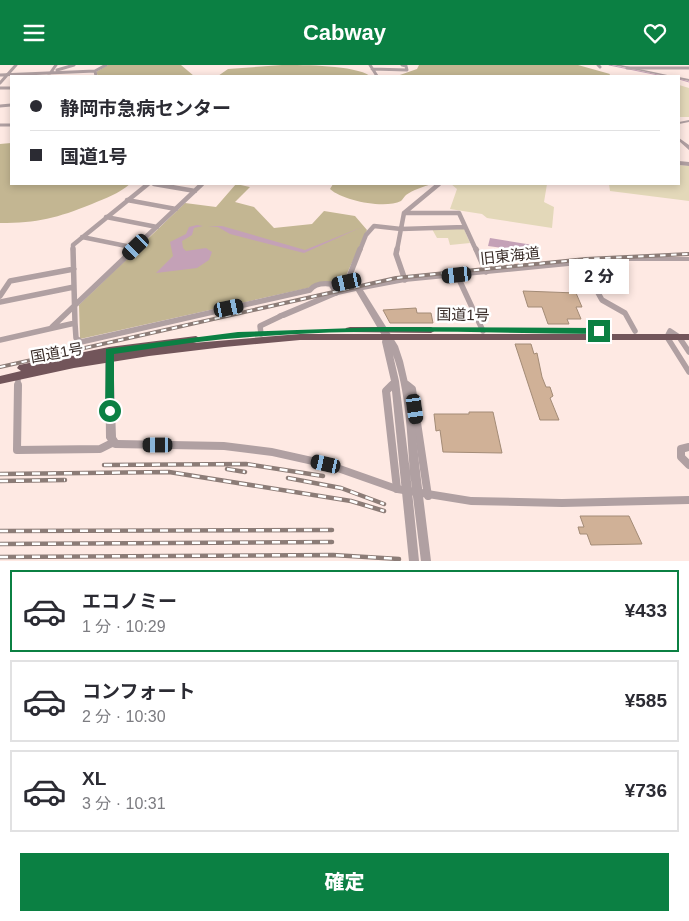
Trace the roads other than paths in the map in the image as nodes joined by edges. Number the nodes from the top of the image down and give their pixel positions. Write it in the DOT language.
graph roads {
  1 [pos="16,65"];
  2 [pos="56,65"];
  3 [pos="74,65"];
  4 [pos="106,65"];
  5 [pos="402,65"];
  6 [pos="615,65"];
  7 [pos="683,65"];
  8 [pos="371,67"];
  9 [pos="625,67"];
  10 [pos="688,69"];
  11 [pos="95,71"];
  12 [pos="8,74"];
  13 [pos="50,74"];
  14 [pos="0,75"];
  15 [pos="96,75"];
  16 [pos="665,75"];
  17 [pos="0,83"];
  18 [pos="147,185"];
  19 [pos="160,185"];
  20 [pos="201,185"];
  21 [pos="438,185"];
  22 [pos="195,191"];
  23 [pos="127,200"];
  24 [pos="176,209"];
  25 [pos="404,213"];
  26 [pos="106,217"];
  27 [pos="157,227"];
  28 [pos="465,227"];
  29 [pos="401,229"];
  30 [pos="82,237"];
  31 [pos="136,247"];
  32 [pos="689,259"];
  33 [pos="581,262"];
  34 [pos="74,269"];
  35 [pos="486,272"];
  36 [pos="457,275"];
  37 [pos="405,280"];
  38 [pos="74,287"];
  39 [pos="358,288"];
  40 [pos="334,290"];
  41 [pos="0,296"];
  42 [pos="0,302"];
  43 [pos="75,306"];
  44 [pos="281,316"];
  45 [pos="75,323"];
  46 [pos="45,330"];
  47 [pos="484,331"];
  48 [pos="635,331"];
  49 [pos="385,333"];
  50 [pos="261,334"];
  51 [pos="679,335"];
  52 [pos="0,340"];
  53 [pos="689,352"];
  54 [pos="109,355"];
  55 [pos="689,372"];
  56 [pos="0,373"];
  57 [pos="18,376"];
  58 [pos="0,380"];
  59 [pos="399,382"];
  60 [pos="112,443"];
  61 [pos="689,447"];
  62 [pos="689,465"];
  63 [pos="410,472"];
  64 [pos="397,489"];
  65 [pos="428,496"];
  66 [pos="689,500"];
  67 [pos="414,561"];
  68 [pos="426,561"];
  1 -- 12 [label="street"];
  2 -- 13 [label="street"];
  3 -- 13 [label="street"];
  4 -- 11 [label="street"];
  5 -- 8 [label="street"];
  6 -- 9 [label="street"];
  7 -- 10 [label="street"];
  9 -- 10 [label="street"];
  9 -- 16 [label="street"];
  11 -- 13 [label="street"];
  11 -- 15 [label="street"];
  12 -- 13 [label="street"];
  12 -- 14 [label="street"];
  12 -- 17 [label="street"];
  18 -- 23 [label="street"];
  19 -- 22 [label="street"];
  20 -- 22 [label="street"];
  21 -- 25 [label="street"];
  22 -- 24 [label="street"];
  23 -- 24 [label="street"];
  23 -- 26 [label="street"];
  24 -- 27 [label="street"];
  25 -- 28 [label="street"];
  25 -- 29 [label="street"];
  26 -- 27 [label="street"];
  26 -- 30 [label="street"];
  27 -- 31 [label="street"];
  28 -- 29 [label="street"];
  28 -- 35 [label="street"];
  29 -- 37 [label="street"];
  29 -- 40 [label="street"];
  30 -- 31 [label="street"];
  30 -- 34 [label="street"];
  31 -- 43 [label="street"];
  32 -- 33 [label="street, 旧東海道"];
  33 -- 35 [label="street, 旧東海道"];
  33 -- 48 [label="street"];
  34 -- 38 [label="street"];
  34 -- 41 [label="street"];
  35 -- 36 [label="street, 旧東海道"];
  36 -- 37 [label="street, 旧東海道"];
  36 -- 47 [label="street"];
  37 -- 39 [label="street, 旧東海道"];
  38 -- 42 [label="street"];
  38 -- 43 [label="street"];
  39 -- 40 [label="street, 旧東海道"];
  39 -- 49 [label="street"];
  40 -- 44 [label="street, 旧東海道"];
  40 -- 45 [label="street"];
  43 -- 45 [label="street"];
  43 -- 46 [label="street"];
  44 -- 50 [label="street, 旧東海道"];
  45 -- 46 [label="street"];
  46 -- 52 [label="street"];
  47 -- 48 [label="highway, 国道1号"];
  47 -- 49 [label="highway, 国道1号"];
  48 -- 51 [label="highway, 国道1号"];
  49 -- 50 [label="highway, 国道1号"];
  49 -- 51 [label="highway, 国道1号"];
  49 -- 54 [label="highway, 国道1号"];
  49 -- 59 [label="street"];
  50 -- 54 [label="highway, 国道1号"];
  51 -- 53 [label="street"];
  51 -- 55 [label="street"];
  54 -- 56 [label="highway, 国道1号"];
  54 -- 57 [label="highway, 国道1号"];
  54 -- 60 [label="street"];
  57 -- 58 [label="highway, 国道1号"];
  57 -- 60 [label="street"];
  59 -- 63 [label="street"];
  59 -- 64 [label="street"];
  59 -- 65 [label="street"];
  60 -- 64 [label="street"];
  61 -- 62 [label="street"];
  63 -- 67 [label="street, bridge"];
  63 -- 68 [label="street, bridge"];
  64 -- 65 [label="street"];
  65 -- 66 [label="street"];
}
